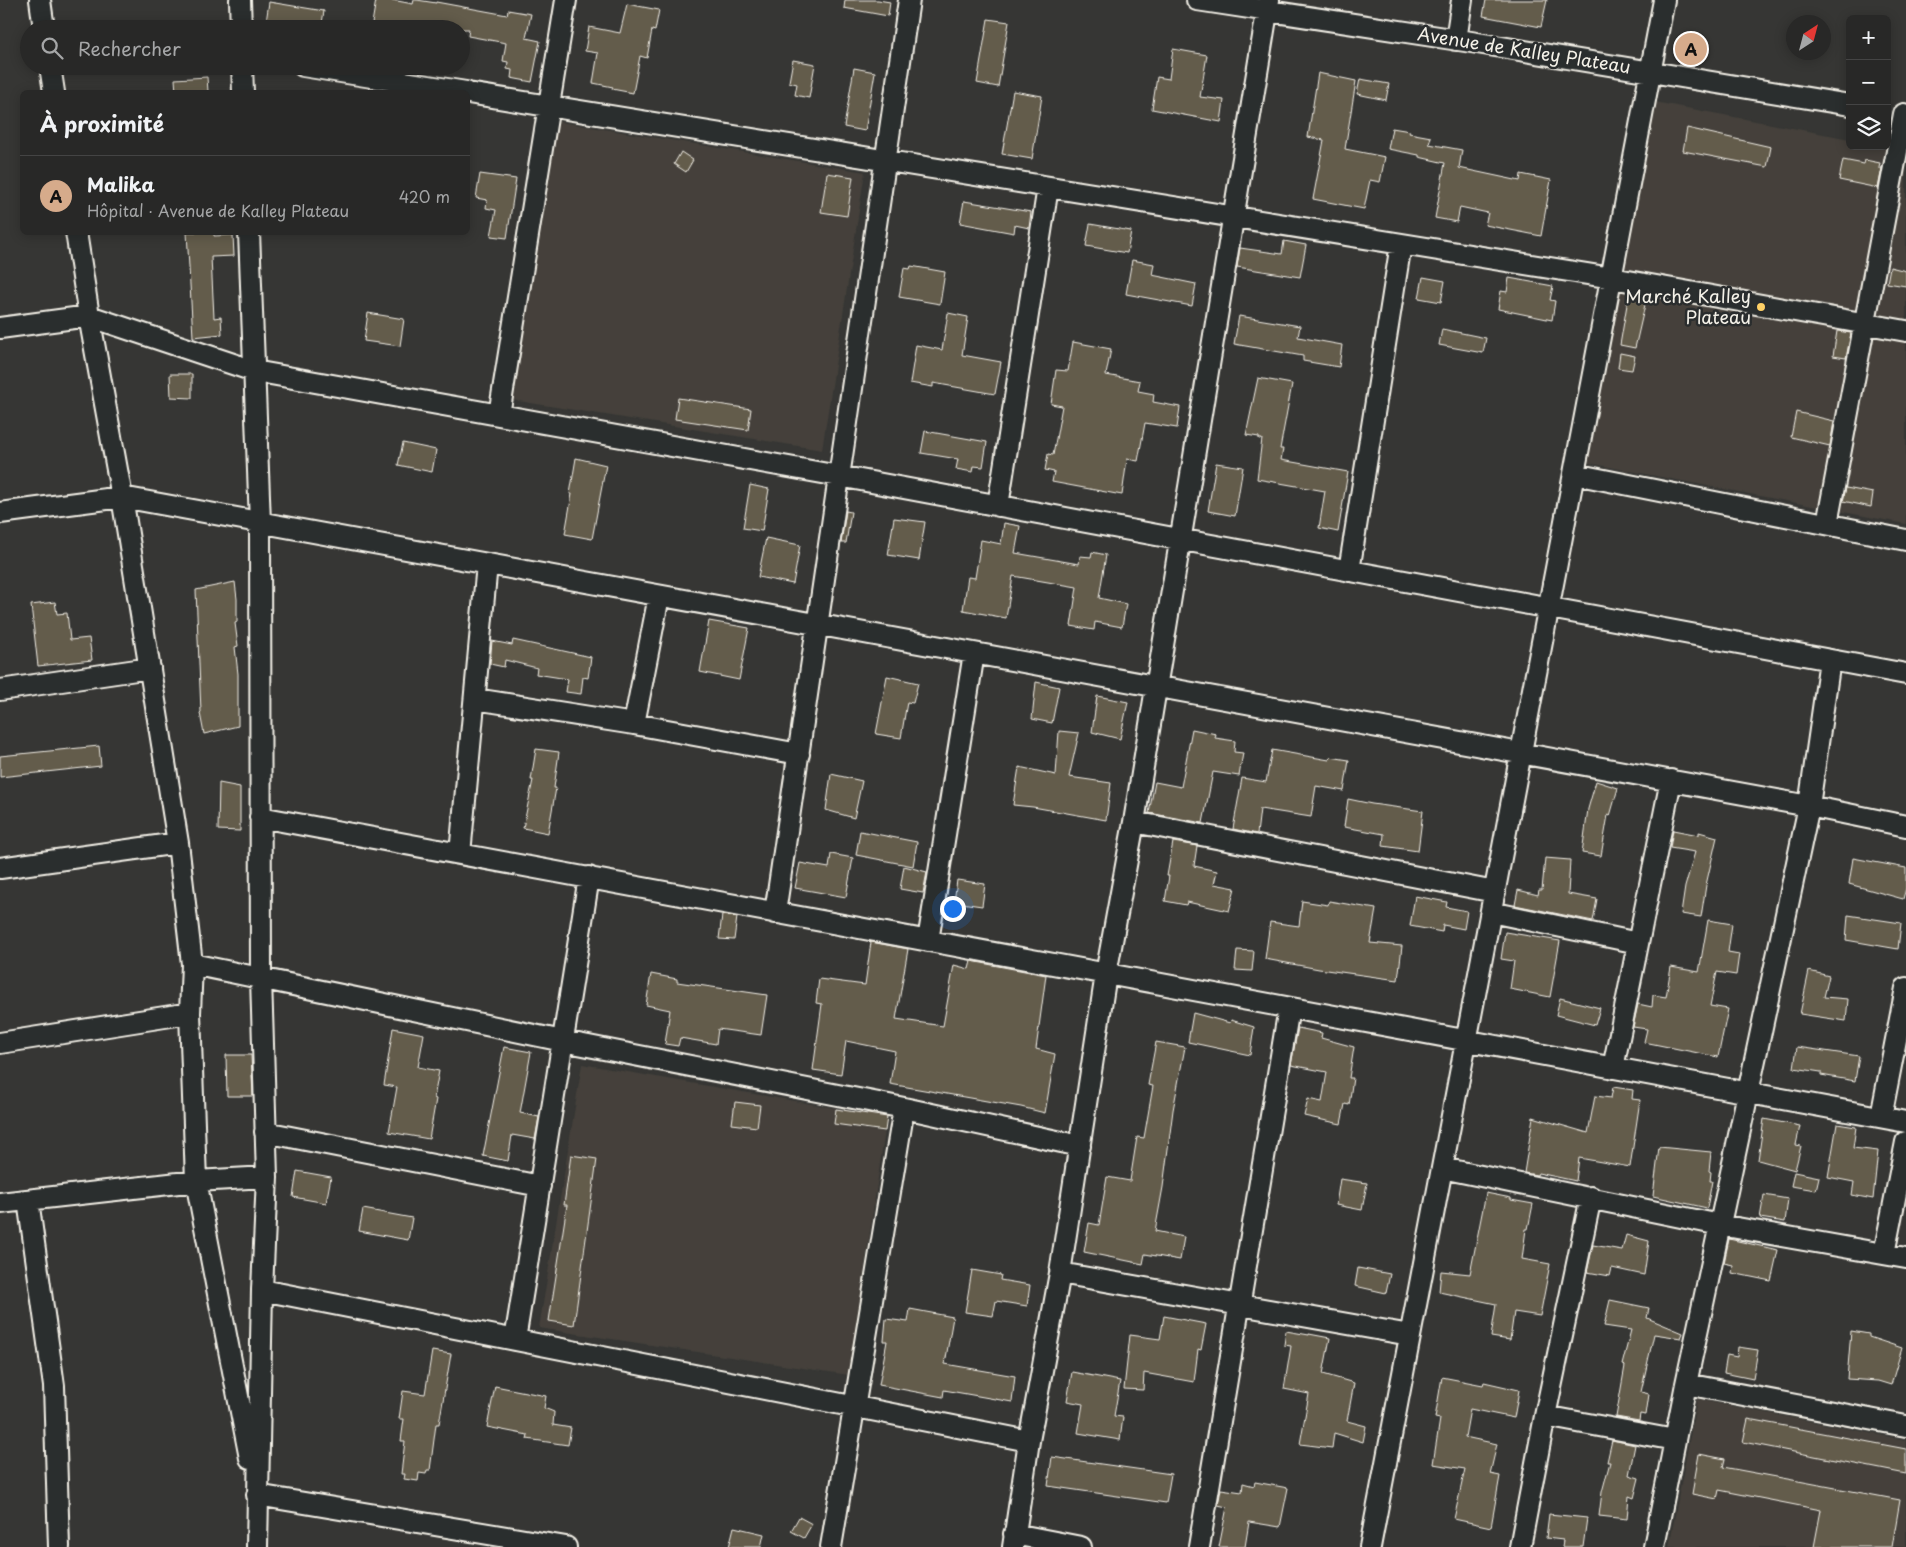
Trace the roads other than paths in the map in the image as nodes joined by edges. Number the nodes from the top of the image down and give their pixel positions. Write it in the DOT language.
graph roads {
  1 [pos="40,0"];
  2 [pos="240,0"];
  3 [pos="566,0"];
  4 [pos="909,0"];
  5 [pos="1197,0"];
  6 [pos="1462,0"];
  7 [pos="1664,0"];
  8 [pos="1268,6"];
  9 [pos="43,20"];
  10 [pos="241,20"];
  11 [pos="1456,40"];
  12 [pos="1651,72"];
  13 [pos="51,75"];
  14 [pos="242,75"];
  15 [pos="358,75"];
  16 [pos="54,90"];
  17 [pos="243,90"];
  18 [pos="449,90"];
  19 [pos="470,93"];
  20 [pos="1846,104"];
  21 [pos="549,106"];
  22 [pos="1899,113"];
  23 [pos="886,160"];
  24 [pos="1048,186"];
  25 [pos="1233,216"];
  26 [pos="76,235"];
  27 [pos="249,235"];
  28 [pos="1401,244"];
  29 [pos="1612,278"];
  30 [pos="89,316"];
  31 [pos="1865,324"];
  32 [pos="0,328"];
  33 [pos="1906,331"];
  34 [pos="254,372"];
  35 [pos="499,415"];
  36 [pos="1574,474"];
  37 [pos="839,476"];
  38 [pos="122,497"];
  39 [pos="998,506"];
  40 [pos="0,513"];
  41 [pos="260,523"];
  42 [pos="1827,524"];
  43 [pos="1180,539"];
  44 [pos="1906,540"];
  45 [pos="488,564"];
  46 [pos="1349,571"];
  47 [pos="659,596"];
  48 [pos="1548,608"];
  49 [pos="818,624"];
  50 [pos="974,653"];
  51 [pos="1830,660"];
  52 [pos="150,668"];
  53 [pos="1906,674"];
  54 [pos="1156,686"];
  55 [pos="0,690"];
  56 [pos="475,699"];
  57 [pos="634,724"];
  58 [pos="1521,753"];
  59 [pos="798,754"];
  60 [pos="1671,780"];
  61 [pos="1809,806"];
  62 [pos="260,818"];
  63 [pos="1134,822"];
  64 [pos="1906,826"];
  65 [pos="178,843"];
  66 [pos="460,854"];
  67 [pos="0,868"];
  68 [pos="589,877"];
  69 [pos="1495,892"];
  70 [pos="1491,912"];
  71 [pos="775,913"];
  72 [pos="928,941"];
  73 [pos="1638,943"];
  74 [pos="192,964"];
  75 [pos="1106,974"];
  76 [pos="261,978"];
  77 [pos="1906,988"];
  78 [pos="1289,1008"];
  79 [pos="190,1014"];
  80 [pos="1466,1040"];
  81 [pos="563,1041"];
  82 [pos="0,1044"];
  83 [pos="1614,1068"];
  84 [pos="1749,1093"];
  85 [pos="904,1108"];
  86 [pos="1881,1117"];
  87 [pos="1906,1122"];
  88 [pos="265,1132"];
  89 [pos="1906,1142"];
  90 [pos="1080,1146"];
  91 [pos="1442,1168"];
  92 [pos="267,1177"];
  93 [pos="196,1181"];
  94 [pos="540,1186"];
  95 [pos="1590,1197"];
  96 [pos="28,1200"];
  97 [pos="0,1203"];
  98 [pos="1720,1225"];
  99 [pos="1884,1254"];
  100 [pos="1906,1258"];
  101 [pos="1060,1273"];
  102 [pos="262,1290"];
  103 [pos="1240,1305"];
  104 [pos="1410,1335"];
  105 [pos="515,1340"];
  106 [pos="1686,1384"];
  107 [pos="854,1406"];
  108 [pos="1544,1416"];
  109 [pos="1906,1426"];
  110 [pos="1675,1440"];
  111 [pos="1029,1441"];
  112 [pos="257,1496"];
  113 [pos="1013,1540"];
  114 [pos="60,1547"];
  115 [pos="257,1547"];
  116 [pos="566,1547"];
  117 [pos="830,1547"];
  118 [pos="1081,1547"];
  119 [pos="1199,1547"];
  120 [pos="1370,1547"];
  121 [pos="1520,1547"];
  122 [pos="1654,1547"];
  1 -- 9 [label="street"];
  2 -- 10 [label="street"];
  3 -- 21 [label="street"];
  4 -- 23 [label="street"];
  5 -- 8 [label="street, Avenue de Kalley Plateau"];
  6 -- 11 [label="street"];
  7 -- 12 [label="street"];
  8 -- 11 [label="street, Avenue de Kalley Plateau"];
  8 -- 25 [label="street"];
  11 -- 12 [label="street, Avenue de Kalley Plateau"];
  12 -- 20 [label="street, Avenue de Kalley Plateau"];
  12 -- 29 [label="street"];
  13 -- 16 [label="street"];
  14 -- 17 [label="street"];
  15 -- 18 [label="street"];
  19 -- 21 [label="street"];
  21 -- 23 [label="street"];
  21 -- 35 [label="street"];
  22 -- 31 [label="street"];
  23 -- 24 [label="street"];
  23 -- 37 [label="street"];
  24 -- 25 [label="street"];
  24 -- 39 [label="street"];
  25 -- 28 [label="street"];
  25 -- 43 [label="street"];
  26 -- 30 [label="street"];
  27 -- 34 [label="street"];
  28 -- 29 [label="street"];
  28 -- 46 [label="street"];
  29 -- 31 [label="street"];
  29 -- 36 [label="street"];
  30 -- 32 [label="street"];
  30 -- 34 [label="street"];
  30 -- 38 [label="street"];
  31 -- 33 [label="street"];
  31 -- 42 [label="street"];
  34 -- 35 [label="street"];
  34 -- 41 [label="street"];
  35 -- 37 [label="street"];
  36 -- 42 [label="street"];
  36 -- 48 [label="street"];
  37 -- 39 [label="street"];
  37 -- 49 [label="street"];
  38 -- 40 [label="street"];
  38 -- 41 [label="street"];
  38 -- 52 [label="street"];
  39 -- 43 [label="street"];
  41 -- 45 [label="street"];
  41 -- 62 [label="street"];
  42 -- 44 [label="street"];
  43 -- 46 [label="street"];
  43 -- 54 [label="street"];
  45 -- 47 [label="street"];
  45 -- 56 [label="street"];
  46 -- 48 [label="street"];
  47 -- 49 [label="street"];
  47 -- 57 [label="street"];
  48 -- 51 [label="street"];
  48 -- 58 [label="street"];
  49 -- 50 [label="street"];
  49 -- 59 [label="street"];
  50 -- 54 [label="street"];
  50 -- 72 [label="street"];
  51 -- 53 [label="street"];
  51 -- 61 [label="street"];
  52 -- 55 [label="street"];
  52 -- 65 [label="street"];
  54 -- 58 [label="street"];
  54 -- 63 [label="street"];
  56 -- 57 [label="street"];
  56 -- 66 [label="street"];
  57 -- 59 [label="street"];
  58 -- 60 [label="street"];
  58 -- 69 [label="street"];
  59 -- 71 [label="street"];
  60 -- 61 [label="street"];
  60 -- 73 [label="street"];
  61 -- 64 [label="street"];
  61 -- 84 [label="street"];
  62 -- 66 [label="street"];
  62 -- 76 [label="street"];
  63 -- 69 [label="street"];
  63 -- 75 [label="street"];
  65 -- 67 [label="street"];
  65 -- 74 [label="street"];
  66 -- 68 [label="street"];
  68 -- 71 [label="street"];
  68 -- 81 [label="street"];
  69 -- 70 [label="street"];
  70 -- 73 [label="street"];
  70 -- 80 [label="street"];
  71 -- 72 [label="street"];
  72 -- 75 [label="street"];
  73 -- 83 [label="street"];
  74 -- 76 [label="street"];
  74 -- 79 [label="street"];
  75 -- 78 [label="street"];
  75 -- 90 [label="street"];
  76 -- 81 [label="street"];
  76 -- 88 [label="street"];
  77 -- 86 [label="street"];
  78 -- 80 [label="street"];
  78 -- 103 [label="street"];
  79 -- 82 [label="street"];
  79 -- 93 [label="street"];
  80 -- 83 [label="street"];
  80 -- 91 [label="street"];
  81 -- 85 [label="street"];
  81 -- 94 [label="street"];
  83 -- 84 [label="street"];
  84 -- 86 [label="street"];
  84 -- 98 [label="street"];
  85 -- 90 [label="street"];
  85 -- 107 [label="street"];
  86 -- 87 [label="street"];
  88 -- 92 [label="street"];
  88 -- 94 [label="street"];
  89 -- 99 [label="street"];
  90 -- 101 [label="street"];
  91 -- 95 [label="street"];
  91 -- 104 [label="street"];
  92 -- 93 [label="street"];
  92 -- 102 [label="street"];
  93 -- 96 [label="street"];
  93 -- 112 [label="street"];
  94 -- 105 [label="street"];
  95 -- 98 [label="street"];
  95 -- 108 [label="street"];
  96 -- 97 [label="street"];
  96 -- 114 [label="street"];
  98 -- 99 [label="street"];
  98 -- 106 [label="street"];
  99 -- 100 [label="street"];
  101 -- 103 [label="street"];
  101 -- 111 [label="street"];
  102 -- 105 [label="street"];
  102 -- 112 [label="street"];
  103 -- 104 [label="street"];
  103 -- 119 [label="street"];
  104 -- 120 [label="street"];
  105 -- 107 [label="street"];
  106 -- 109 [label="street"];
  106 -- 110 [label="street"];
  107 -- 111 [label="street"];
  107 -- 117 [label="street"];
  108 -- 110 [label="street"];
  108 -- 121 [label="street"];
  110 -- 122 [label="street"];
  111 -- 113 [label="street"];
  112 -- 115 [label="street"];
  112 -- 116 [label="street"];
  113 -- 118 [label="street"];
}
